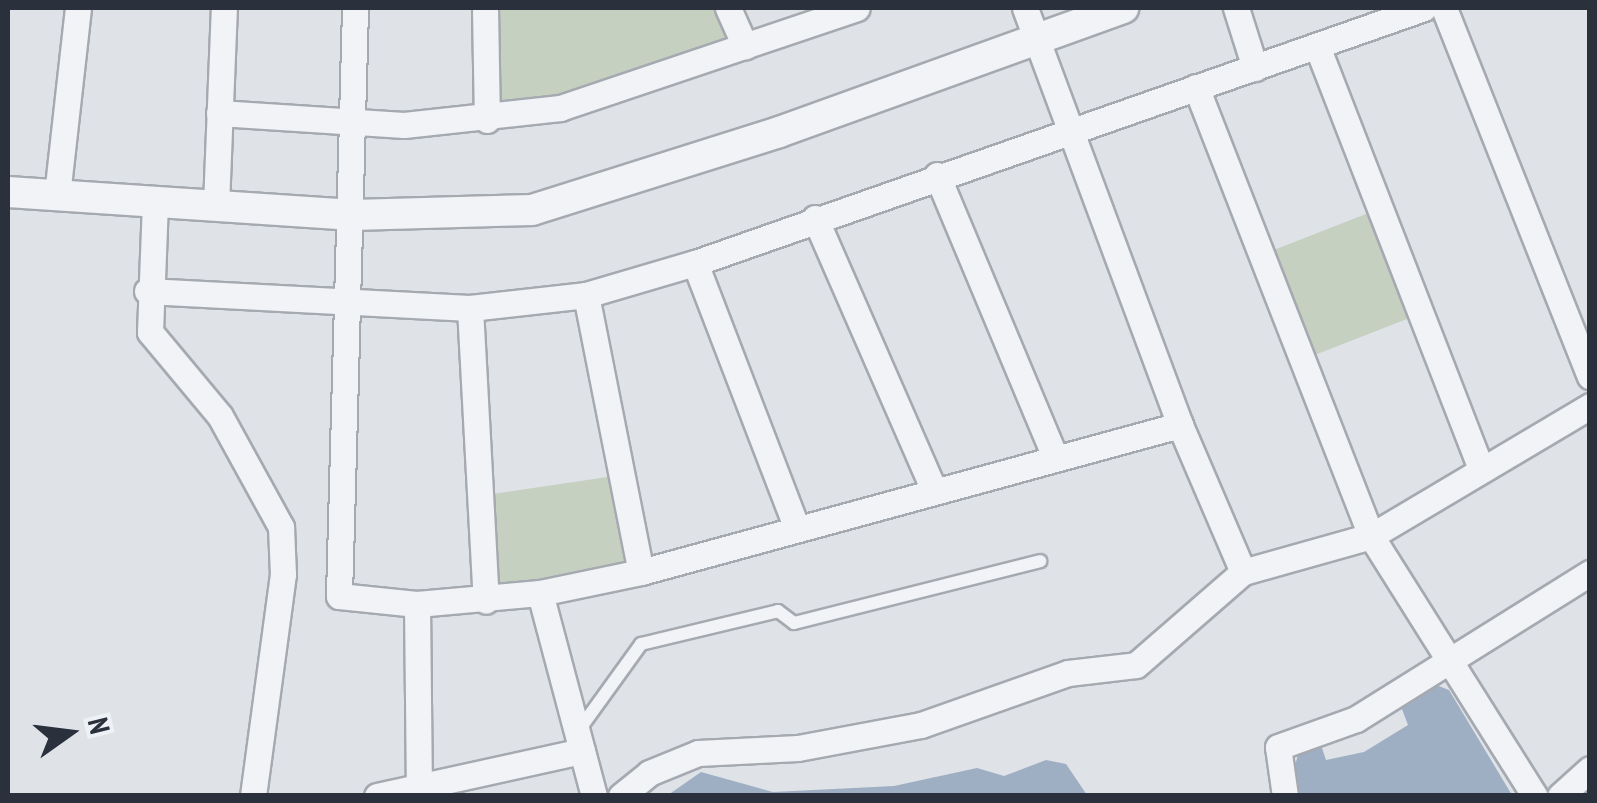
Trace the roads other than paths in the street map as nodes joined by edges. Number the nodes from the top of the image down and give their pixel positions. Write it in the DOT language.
graph roads {
  1 [pos="78,8"];
  2 [pos="224,8"];
  3 [pos="355,8"];
  4 [pos="486,8"];
  5 [pos="728,8"];
  6 [pos="857,8"];
  7 [pos="1025,8"];
  8 [pos="1123,8"];
  9 [pos="1236,8"];
  10 [pos="1424,8"];
  11 [pos="1444,8"];
  12 [pos="1036,38"];
  13 [pos="745,46"];
  14 [pos="1317,46"];
  15 [pos="1255,68"];
  16 [pos="1196,87"];
  17 [pos="219,112"];
  18 [pos="486,120"];
  19 [pos="351,122"];
  20 [pos="1069,128"];
  21 [pos="937,175"];
  22 [pos="8,192"];
  23 [pos="58,195"];
  24 [pos="154,202"];
  25 [pos="216,205"];
  26 [pos="353,215"];
  27 [pos="815,218"];
  28 [pos="695,263"];
  29 [pos="147,290"];
  30 [pos="586,295"];
  31 [pos="345,304"];
  32 [pos="470,308"];
  33 [pos="1590,376"];
  34 [pos="1590,406"];
  35 [pos="1180,426"];
  36 [pos="1055,457"];
  37 [pos="1480,468"];
  38 [pos="933,488"];
  39 [pos="796,526"];
  40 [pos="1371,536"];
  41 [pos="1040,561"];
  42 [pos="640,572"];
  43 [pos="1243,572"];
  44 [pos="1590,573"];
  45 [pos="540,594"];
  46 [pos="486,601"];
  47 [pos="417,604"];
  48 [pos="1451,657"];
  49 [pos="580,741"];
  50 [pos="1590,769"];
  51 [pos="419,787"];
  52 [pos="253,796"];
  53 [pos="377,796"];
  54 [pos="594,796"];
  55 [pos="621,796"];
  56 [pos="1285,796"];
  57 [pos="1535,796"];
  58 [pos="1560,796"];
  1 -- 23 [label="street"];
  2 -- 17 [label="street"];
  3 -- 19 [label="street"];
  4 -- 18 [label="street"];
  5 -- 13 [label="street"];
  6 -- 13 [label="street"];
  7 -- 12 [label="street"];
  8 -- 12 [label="street"];
  9 -- 15 [label="street"];
  10 -- 14 [label="street"];
  11 -- 33 [label="street"];
  12 -- 20 [label="street"];
  12 -- 26 [label="street"];
  13 -- 18 [label="street"];
  14 -- 15 [label="street"];
  14 -- 37 [label="street"];
  15 -- 16 [label="street"];
  16 -- 20 [label="street"];
  16 -- 40 [label="street"];
  17 -- 19 [label="street"];
  17 -- 25 [label="street"];
  18 -- 19 [label="street"];
  19 -- 26 [label="street"];
  20 -- 21 [label="street"];
  20 -- 35 [label="street"];
  21 -- 27 [label="street"];
  21 -- 36 [label="street"];
  22 -- 23 [label="street"];
  23 -- 24 [label="street"];
  24 -- 25 [label="street"];
  24 -- 29 [label="street"];
  25 -- 26 [label="street"];
  26 -- 31 [label="street"];
  27 -- 28 [label="street"];
  27 -- 38 [label="street"];
  28 -- 30 [label="street"];
  28 -- 39 [label="street"];
  29 -- 31 [label="street"];
  29 -- 52 [label="street"];
  30 -- 32 [label="street"];
  30 -- 42 [label="street"];
  31 -- 32 [label="street"];
  31 -- 47 [label="street"];
  32 -- 46 [label="street"];
  34 -- 37 [label="street"];
  35 -- 36 [label="street"];
  35 -- 43 [label="street"];
  36 -- 38 [label="street"];
  37 -- 40 [label="street"];
  38 -- 39 [label="street"];
  39 -- 42 [label="street"];
  40 -- 43 [label="street"];
  40 -- 48 [label="street"];
  41 -- 49 [label="lane"];
  42 -- 45 [label="street"];
  43 -- 55 [label="street"];
  44 -- 48 [label="street"];
  45 -- 46 [label="street"];
  45 -- 49 [label="street"];
  46 -- 47 [label="street"];
  47 -- 51 [label="street"];
  48 -- 56 [label="street"];
  48 -- 57 [label="street"];
  49 -- 51 [label="street"];
  49 -- 54 [label="street"];
  50 -- 58 [label="street"];
  51 -- 53 [label="street"];
}
